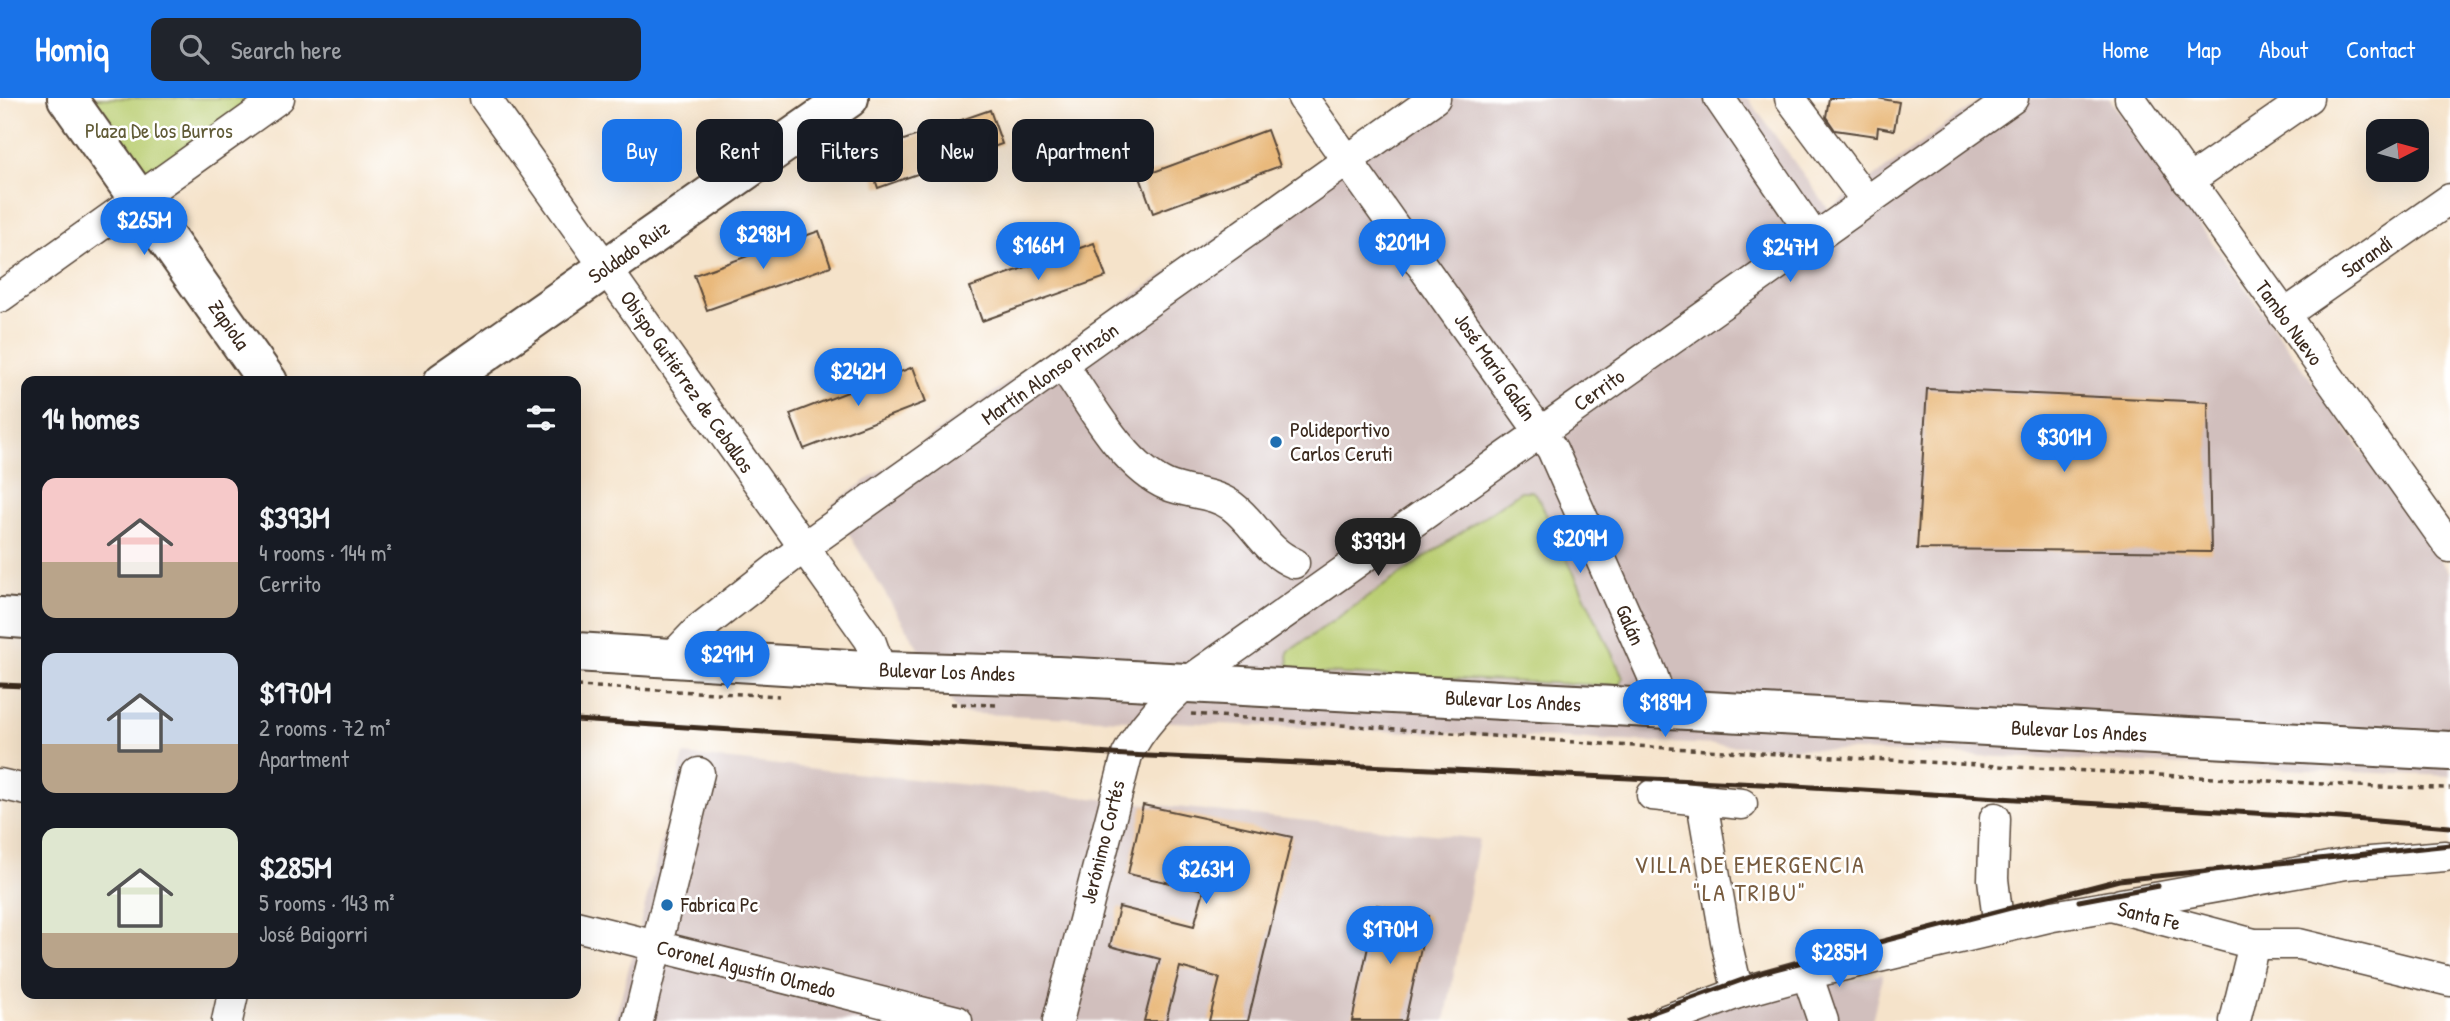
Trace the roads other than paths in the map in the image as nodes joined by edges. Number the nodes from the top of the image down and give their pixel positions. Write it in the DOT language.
graph roads {
  1 [pos="67,98"];
  2 [pos="279,98"];
  3 [pos="485,98"];
  4 [pos="849,98"];
  5 [pos="1303,98"];
  6 [pos="1435,98"];
  7 [pos="1720,98"];
  8 [pos="1790,98"];
  9 [pos="2013,98"];
  10 [pos="2130,98"];
  11 [pos="2308,98"];
  12 [pos="1348,160"];
  13 [pos="2188,181"];
  14 [pos="2450,199"];
  15 [pos="140,200"];
  16 [pos="1866,200"];
  17 [pos="1814,237"];
  18 [pos="606,267"];
  19 [pos="0,297"];
  20 [pos="2284,315"];
  21 [pos="1063,365"];
  22 [pos="264,376"];
  23 [pos="452,376"];
  24 [pos="1540,431"];
  25 [pos="804,547"];
  26 [pos="2450,547"];
  27 [pos="1294,563"];
  28 [pos="0,617"];
  29 [pos="21,619"];
  30 [pos="581,652"];
  31 [pos="671,657"];
  32 [pos="881,671"];
  33 [pos="1185,683"];
  34 [pos="1656,708"];
  35 [pos="2450,751"];
  36 [pos="699,774"];
  37 [pos="0,783"];
  38 [pos="21,789"];
  39 [pos="1652,795"];
  40 [pos="1702,802"];
  41 [pos="1742,804"];
  42 [pos="1995,818"];
  43 [pos="2445,856"];
  44 [pos="2110,906"];
  45 [pos="581,927"];
  46 [pos="1998,929"];
  47 [pos="2254,944"];
  48 [pos="656,947"];
  49 [pos="1807,974"];
  50 [pos="2450,981"];
  51 [pos="1738,993"];
  52 [pos="232,999"];
  53 [pos="227,1021"];
  54 [pos="638,1021"];
  55 [pos="957,1021"];
  56 [pos="1058,1021"];
  57 [pos="1664,1021"];
  58 [pos="1823,1021"];
  59 [pos="2235,1021"];
  1 -- 15 [label="main road, Zapiola"];
  2 -- 15 [label="street"];
  3 -- 18 [label="street, Obispo Gutiérrez de Ceballos"];
  4 -- 18 [label="main road, Soldado Ruiz"];
  5 -- 12 [label="street, José María Galán"];
  6 -- 12 [label="street, Martín Alonso Pinzón"];
  7 -- 17 [label="street"];
  8 -- 16 [label="street"];
  9 -- 16 [label="street, Cerrito"];
  10 -- 13 [label="street, Tambo Nuevo"];
  11 -- 13 [label="street"];
  12 -- 21 [label="street, Martín Alonso Pinzón"];
  12 -- 24 [label="street, José María Galán"];
  13 -- 20 [label="street, Tambo Nuevo"];
  14 -- 20 [label="street, Sarandí"];
  15 -- 19 [label="street"];
  15 -- 22 [label="main road, Zapiola"];
  16 -- 17 [label="street, Cerrito"];
  17 -- 24 [label="street, Cerrito"];
  18 -- 23 [label="main road, Soldado Ruiz"];
  18 -- 25 [label="street, Obispo Gutiérrez de Ceballos"];
  20 -- 26 [label="street, Tambo Nuevo"];
  21 -- 25 [label="street, Martín Alonso Pinzón"];
  21 -- 27 [label="street"];
  24 -- 33 [label="street, Cerrito"];
  24 -- 34 [label="street, Galán"];
  25 -- 31 [label="street, Martín Alonso Pinzón"];
  25 -- 32 [label="street, Obispo Gutiérrez de Ceballos"];
  28 -- 29 [label="main road"];
  30 -- 31 [label="main road, Bulevar Los Andes"];
  31 -- 32 [label="main road, Bulevar Los Andes"];
  32 -- 33 [label="main road, Bulevar Los Andes"];
  33 -- 34 [label="main road, Bulevar Los Andes"];
  33 -- 56 [label="street, Jerónimo Cortés"];
  34 -- 35 [label="main road, Bulevar Los Andes"];
  36 -- 48 [label="street"];
  37 -- 38 [label="street"];
  39 -- 40 [label="street"];
  40 -- 41 [label="street"];
  40 -- 51 [label="street"];
  42 -- 46 [label="street"];
  43 -- 44 [label="street"];
  44 -- 46 [label="street, Santa Fe"];
  44 -- 47 [label="street, Santa Fe"];
  45 -- 48 [label="street, Coronel Agustín Olmedo"];
  46 -- 49 [label="street, Santa Fe"];
  47 -- 50 [label="street, Santa Fe"];
  47 -- 59 [label="street"];
  48 -- 54 [label="street"];
  48 -- 55 [label="street, Coronel Agustín Olmedo"];
  49 -- 51 [label="street, Santa Fe"];
  49 -- 58 [label="street"];
  51 -- 57 [label="street, Santa Fe"];
  52 -- 53 [label="street"];
}
